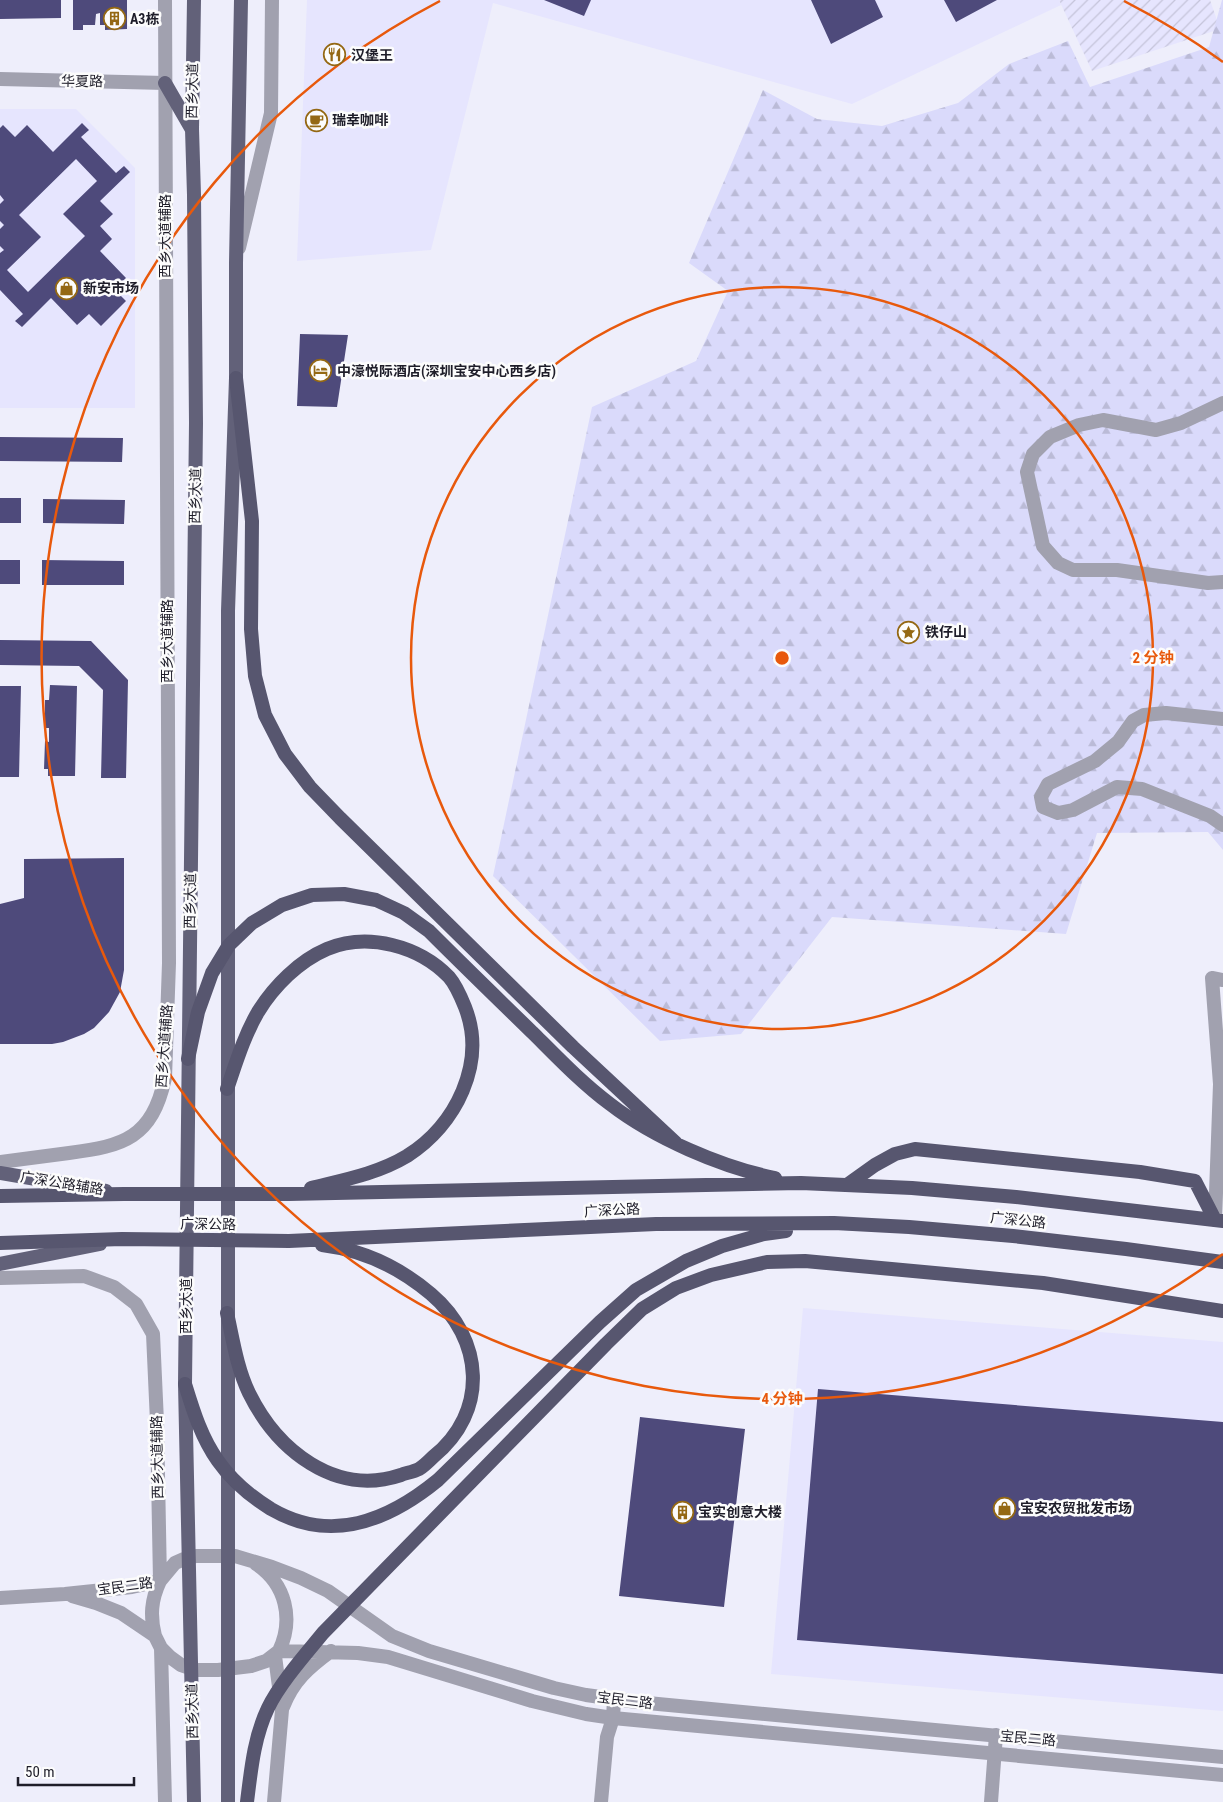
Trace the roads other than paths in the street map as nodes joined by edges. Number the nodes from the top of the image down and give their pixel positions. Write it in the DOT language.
graph roads {
  1 [pos="165,0"];
  2 [pos="194,0"];
  3 [pos="241,0"];
  4 [pos="272,0"];
  5 [pos="0,79"];
  6 [pos="165,83"];
  7 [pos="192,129"];
  8 [pos="236,263"];
  9 [pos="236,378"];
  10 [pos="1223,404"];
  11 [pos="1223,582"];
  12 [pos="1223,719"];
  13 [pos="1223,826"];
  14 [pos="1223,980"];
  15 [pos="188,1059"];
  16 [pos="227,1089"];
  17 [pos="676,1143"];
  18 [pos="0,1162"];
  19 [pos="0,1173"];
  20 [pos="801,1183"];
  21 [pos="847,1185"];
  22 [pos="124,1194"];
  23 [pos="289,1194"];
  24 [pos="0,1196"];
  25 [pos="1219,1221"];
  26 [pos="834,1224"];
  27 [pos="122,1239"];
  28 [pos="289,1241"];
  29 [pos="0,1243"];
  30 [pos="1223,1262"];
  31 [pos="0,1264"];
  32 [pos="0,1278"];
  33 [pos="1223,1311"];
  34 [pos="227,1313"];
  35 [pos="185,1384"];
  36 [pos="247,1559"];
  37 [pos="160,1581"];
  38 [pos="65,1594"];
  39 [pos="0,1598"];
  40 [pos="158,1642"];
  41 [pos="331,1651"];
  42 [pos="277,1654"];
  43 [pos="614,1700"];
  44 [pos="282,1710"];
  45 [pos="613,1718"];
  46 [pos="996,1735"];
  47 [pos="995,1752"];
  48 [pos="1223,1757"];
  49 [pos="1223,1775"];
  50 [pos="165,1802"];
  51 [pos="194,1802"];
  52 [pos="228,1802"];
  53 [pos="247,1802"];
  54 [pos="274,1802"];
  55 [pos="601,1802"];
  56 [pos="991,1802"];
  1 -- 6 [label="street, 西乡大道辅路"];
  2 -- 7 [label="main road, 西乡大道"];
  3 -- 8 [label="main road"];
  4 -- 8 [label="street"];
  5 -- 6 [label="street, 华夏路"];
  6 -- 7 [label="main road"];
  6 -- 18 [label="street, 西乡大道辅路"];
  7 -- 15 [label="main road, 西乡大道"];
  8 -- 9 [label="main road"];
  9 -- 16 [label="main road"];
  9 -- 17 [label="highway"];
  10 -- 11 [label="street"];
  12 -- 13 [label="street"];
  14 -- 25 [label="street"];
  15 -- 17 [label="highway"];
  15 -- 35 [label="main road, 西乡大道"];
  16 -- 23 [label="highway"];
  16 -- 34 [label="main road"];
  17 -- 20 [label="highway"];
  19 -- 22 [label="main road, 广深公路辅路"];
  20 -- 21 [label="highway, 广深公路"];
  20 -- 23 [label="highway, 广深公路"];
  21 -- 25 [label="highway, 广深公路"];
  21 -- 25 [label="highway"];
  22 -- 23 [label="highway, 广深公路"];
  22 -- 24 [label="highway, 广深公路"];
  26 -- 28 [label="highway, 广深公路"];
  26 -- 30 [label="highway, 广深公路"];
  26 -- 35 [label="highway"];
  27 -- 28 [label="highway, 广深公路"];
  27 -- 29 [label="highway, 广深公路"];
  27 -- 31 [label="main road"];
  28 -- 34 [label="highway"];
  32 -- 37 [label="street, 西乡大道辅路"];
  33 -- 53 [label="highway"];
  34 -- 52 [label="main road"];
  35 -- 51 [label="main road, 西乡大道"];
  36 -- 37 [label="street, 宝民二路"];
  36 -- 42 [label="street"];
  36 -- 43 [label="street, 宝民二路"];
  37 -- 38 [label="street, 宝民二路"];
  37 -- 40 [label="street, 西乡大道辅路"];
  38 -- 39 [label="street, 宝民二路"];
  38 -- 40 [label="street, 宝民二路"];
  40 -- 42 [label="street, 宝民二路"];
  40 -- 50 [label="street, 西乡大道辅路"];
  41 -- 42 [label="street, 宝民二路"];
  41 -- 44 [label="street"];
  41 -- 45 [label="street, 宝民二路"];
  42 -- 44 [label="street"];
  43 -- 45 [label="street"];
  43 -- 46 [label="street, 宝民二路"];
  44 -- 54 [label="street"];
  45 -- 47 [label="street, 宝民二路"];
  45 -- 55 [label="street"];
  46 -- 47 [label="street"];
  46 -- 48 [label="street, 宝民二路"];
  47 -- 49 [label="street, 宝民二路"];
  47 -- 56 [label="street"];
}
